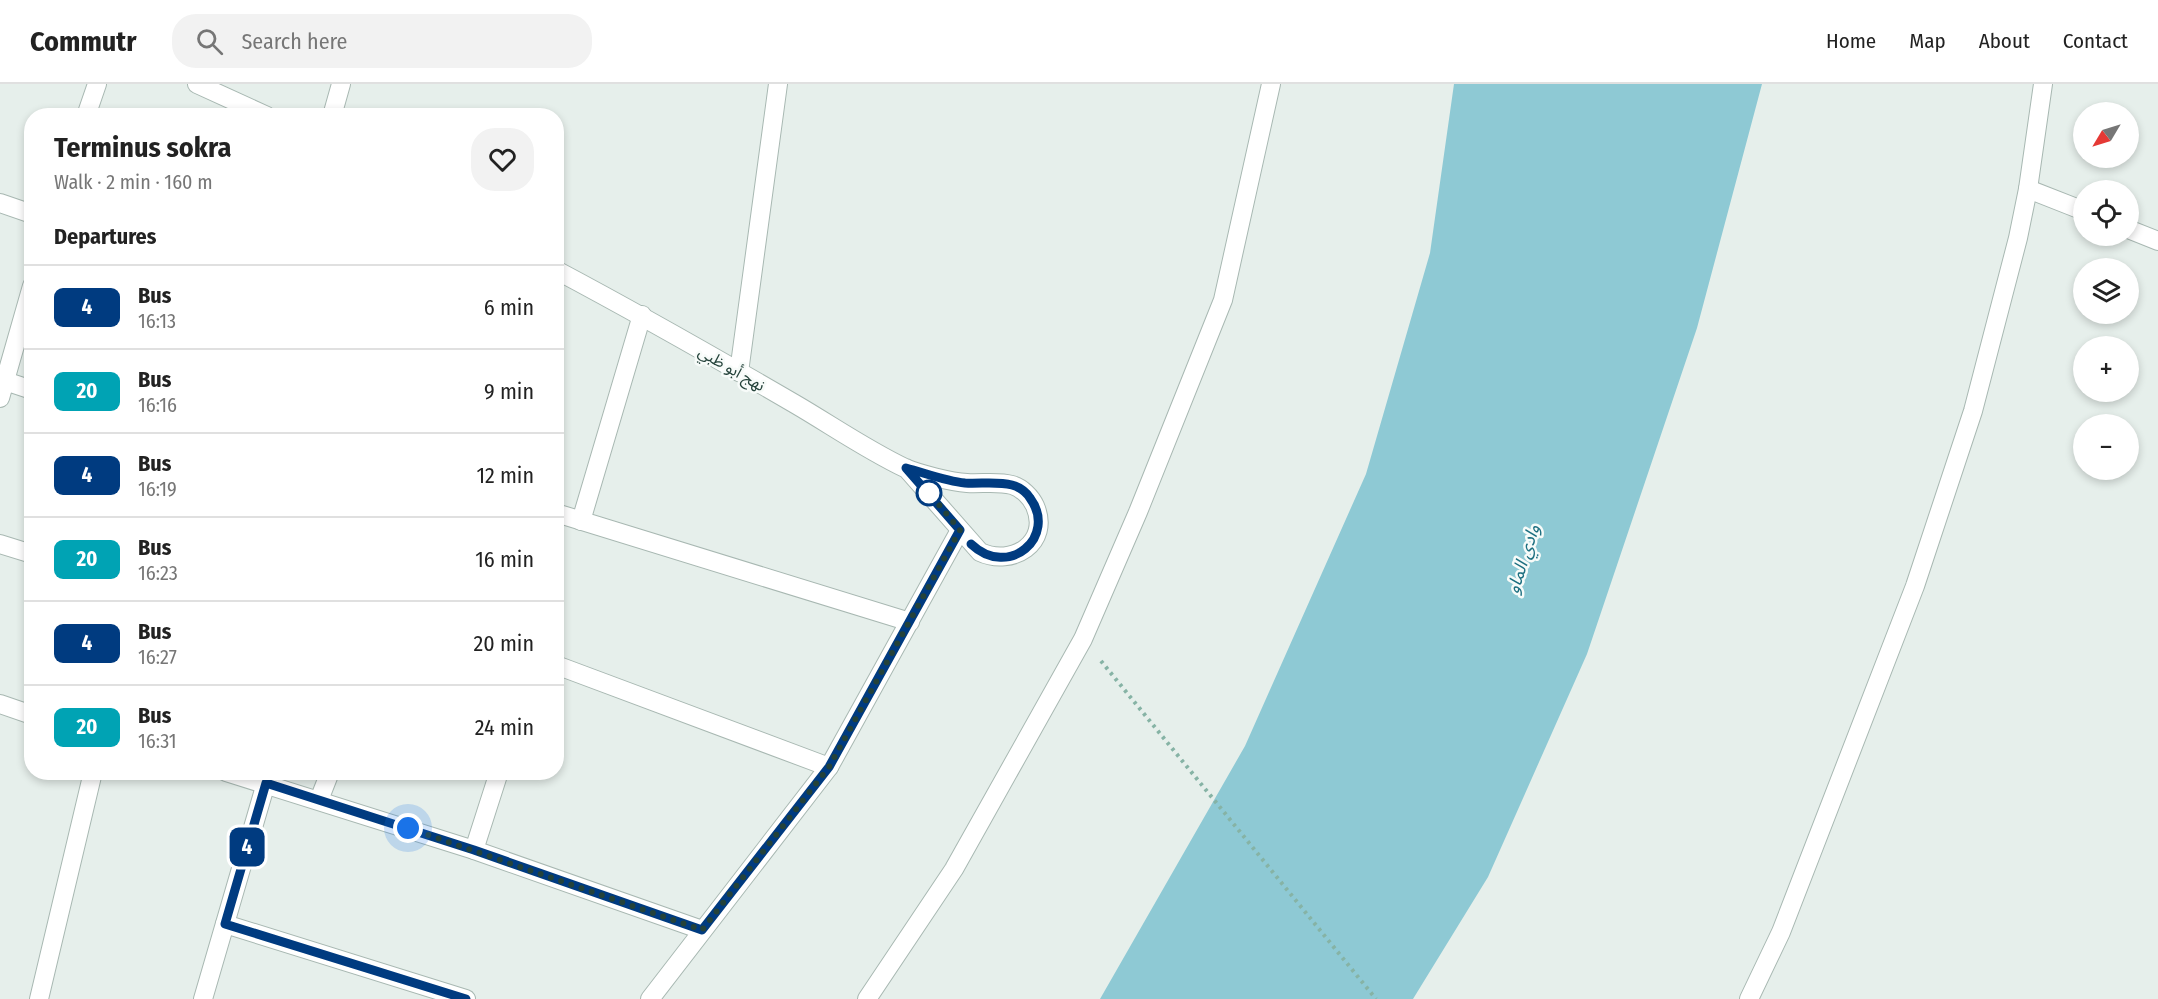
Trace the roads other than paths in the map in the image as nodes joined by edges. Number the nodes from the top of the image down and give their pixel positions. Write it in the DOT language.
graph roads {
  1 [pos="97,84"];
  2 [pos="197,84"];
  3 [pos="340,84"];
  4 [pos="778,84"];
  5 [pos="1271,84"];
  6 [pos="2043,84"];
  7 [pos="89,108"];
  8 [pos="250,108"];
  9 [pos="334,108"];
  10 [pos="2028,189"];
  11 [pos="0,203"];
  12 [pos="2073,207"];
  13 [pos="24,211"];
  14 [pos="2139,233"];
  15 [pos="2158,241"];
  16 [pos="564,274"];
  17 [pos="24,313"];
  18 [pos="642,315"];
  19 [pos="740,372"];
  20 [pos="2,389"];
  21 [pos="24,390"];
  22 [pos="906,468"];
  23 [pos="564,515"];
  24 [pos="581,520"];
  25 [pos="960,530"];
  26 [pos="0,544"];
  27 [pos="24,552"];
  28 [pos="910,622"];
  29 [pos="564,668"];
  30 [pos="0,704"];
  31 [pos="24,712"];
  32 [pos="829,767"];
  33 [pos="91,780"];
  34 [pos="255,780"];
  35 [pos="327,780"];
  36 [pos="496,780"];
  37 [pos="266,783"];
  38 [pos="319,800"];
  39 [pos="474,850"];
  40 [pos="225,924"];
  41 [pos="702,930"];
  42 [pos="39,999"];
  43 [pos="203,999"];
  44 [pos="466,999"];
  45 [pos="650,999"];
  46 [pos="867,999"];
  47 [pos="1749,999"];
  1 -- 7 [label="street"];
  2 -- 8 [label="street"];
  3 -- 9 [label="street"];
  4 -- 19 [label="street"];
  5 -- 46 [label="street"];
  6 -- 10 [label="street"];
  10 -- 12 [label="street"];
  10 -- 47 [label="street"];
  11 -- 13 [label="street"];
  14 -- 15 [label="street"];
  16 -- 18 [label="street, نهج أبو ظبي"];
  17 -- 20 [label="street"];
  18 -- 19 [label="street, نهج أبو ظبي"];
  18 -- 24 [label="street"];
  19 -- 22 [label="street, نهج أبو ظبي"];
  20 -- 21 [label="street"];
  22 -- 25 [label="street"];
  22 -- 25 [label="street"];
  23 -- 24 [label="street"];
  24 -- 28 [label="street"];
  25 -- 28 [label="street"];
  26 -- 27 [label="street"];
  28 -- 32 [label="street"];
  29 -- 32 [label="street"];
  30 -- 31 [label="street"];
  32 -- 41 [label="street"];
  33 -- 42 [label="street"];
  34 -- 37 [label="street"];
  35 -- 38 [label="street"];
  36 -- 39 [label="street"];
  37 -- 38 [label="street"];
  37 -- 40 [label="street"];
  38 -- 39 [label="street"];
  39 -- 41 [label="street"];
  40 -- 43 [label="street"];
  40 -- 44 [label="street"];
  41 -- 45 [label="street"];
}
